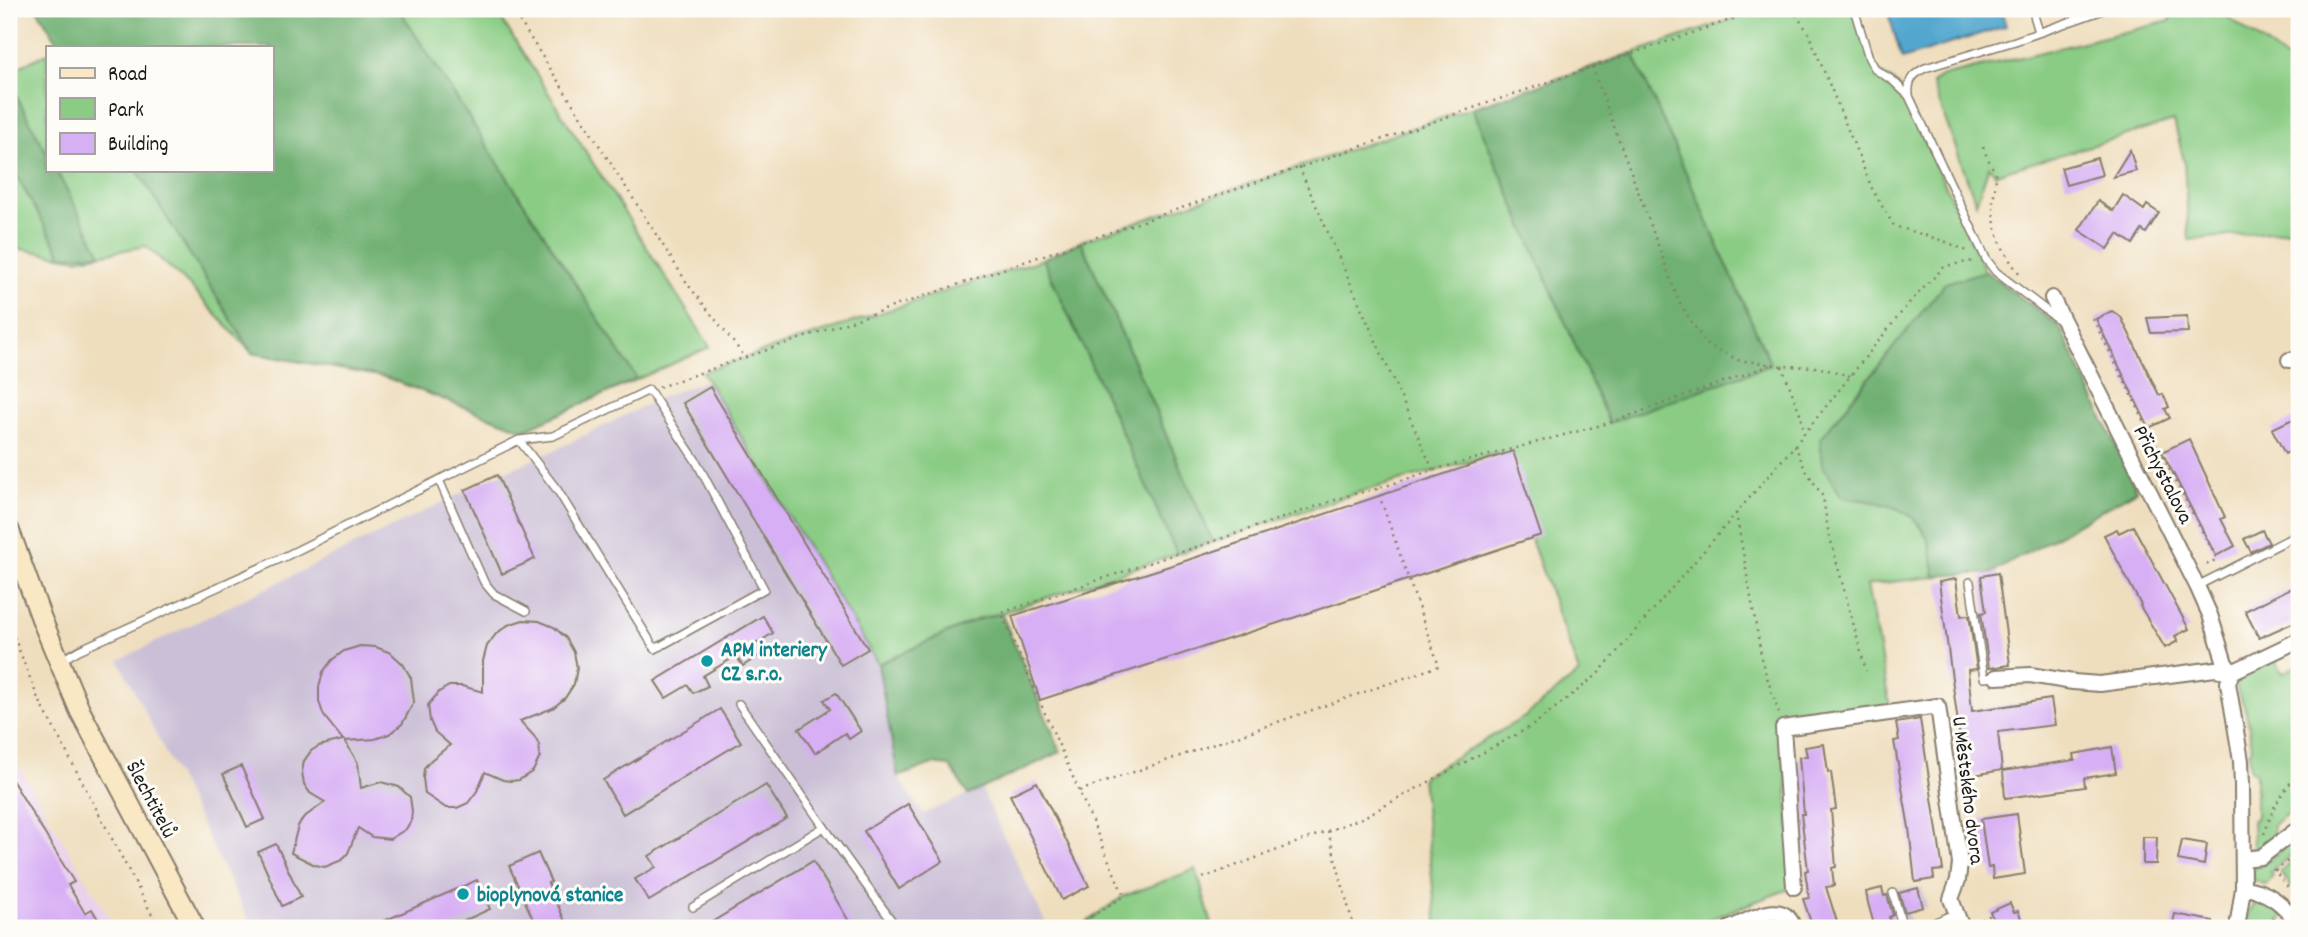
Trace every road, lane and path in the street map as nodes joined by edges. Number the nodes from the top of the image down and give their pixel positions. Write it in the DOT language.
graph roads {
  1 [pos="512,9"];
  2 [pos="1762,9"];
  3 [pos="1792,9"];
  4 [pos="1854,9"];
  5 [pos="2032,9"];
  6 [pos="2106,9"];
  7 [pos="2039,32"];
  8 [pos="1592,67"];
  9 [pos="1909,96"];
  10 [pos="1983,147"];
  11 [pos="1299,167"];
  12 [pos="1986,259"];
  13 [pos="2026,280"];
  14 [pos="2052,298"];
  15 [pos="2093,319"];
  16 [pos="2067,326"];
  17 [pos="745,357"];
  18 [pos="1771,365"];
  19 [pos="1782,366"];
  20 [pos="1850,376"];
  21 [pos="649,390"];
  22 [pos="1804,433"];
  23 [pos="519,440"];
  24 [pos="1795,445"];
  25 [pos="1433,470"];
  26 [pos="439,481"];
  27 [pos="1377,489"];
  28 [pos="1736,513"];
  29 [pos="9,530"];
  30 [pos="2299,534"];
  31 [pos="2194,571"];
  32 [pos="1970,582"];
  33 [pos="2197,586"];
  34 [pos="526,611"];
  35 [pos="9,624"];
  36 [pos="2299,639"];
  37 [pos="60,662"];
  38 [pos="1866,671"];
  39 [pos="2232,672"];
  40 [pos="1996,677"];
  41 [pos="739,704"];
  42 [pos="1783,728"];
  43 [pos="2299,766"];
  44 [pos="1079,791"];
  45 [pos="824,828"];
  46 [pos="2299,828"];
  47 [pos="1328,831"];
  48 [pos="2262,838"];
  49 [pos="2299,852"];
  50 [pos="2243,859"];
  51 [pos="1203,878"];
  52 [pos="1794,887"];
  53 [pos="2243,888"];
  54 [pos="2291,892"];
  55 [pos="1893,894"];
  56 [pos="1953,906"];
  57 [pos="693,907"];
  58 [pos="1991,915"];
  59 [pos="2299,924"];
  60 [pos="159,928"];
  61 [pos="195,928"];
  62 [pos="894,928"];
  63 [pos="1073,928"];
  64 [pos="1354,928"];
  65 [pos="1730,928"];
  66 [pos="1794,928"];
  67 [pos="1903,928"];
  68 [pos="1922,928"];
  69 [pos="1962,928"];
  70 [pos="1977,928"];
  71 [pos="2237,928"];
  1 -- 17 [label="path"];
  2 -- 8 [label="path"];
  3 -- 12 [label="path"];
  4 -- 9 [label="lane"];
  5 -- 7 [label="lane"];
  6 -- 7 [label="lane"];
  7 -- 9 [label="lane"];
  8 -- 11 [label="path"];
  8 -- 18 [label="path"];
  9 -- 12 [label="lane"];
  10 -- 13 [label="path"];
  11 -- 17 [label="path"];
  11 -- 25 [label="path"];
  12 -- 16 [label="lane"];
  12 -- 20 [label="path"];
  14 -- 16 [label="street, Přichystalova"];
  15 -- 31 [label="path"];
  16 -- 33 [label="street, Přichystalova"];
  17 -- 21 [label="path"];
  18 -- 19 [label="path"];
  18 -- 25 [label="path"];
  19 -- 20 [label="path"];
  19 -- 22 [label="path"];
  20 -- 22 [label="path"];
  21 -- 23 [label="lane"];
  21 -- 23 [label="lane"];
  22 -- 24 [label="path"];
  23 -- 26 [label="lane"];
  24 -- 28 [label="path"];
  24 -- 38 [label="path"];
  25 -- 27 [label="path"];
  26 -- 34 [label="lane"];
  26 -- 37 [label="lane"];
  27 -- 44 [label="path"];
  27 -- 44 [label="path"];
  28 -- 42 [label="path"];
  28 -- 47 [label="path"];
  29 -- 37 [label="street, Šlechtitelů"];
  30 -- 33 [label="lane"];
  32 -- 40 [label="lane"];
  33 -- 39 [label="street, Přichystalova"];
  35 -- 60 [label="path"];
  36 -- 39 [label="street"];
  37 -- 61 [label="street, Šlechtitelů"];
  39 -- 40 [label="street"];
  39 -- 50 [label="street, Přichystalova"];
  41 -- 45 [label="lane"];
  42 -- 52 [label="street"];
  42 -- 56 [label="street, U Městského dvora"];
  43 -- 48 [label="path"];
  44 -- 63 [label="path"];
  45 -- 57 [label="lane"];
  45 -- 62 [label="lane"];
  46 -- 50 [label="street"];
  47 -- 51 [label="path"];
  47 -- 64 [label="path"];
  49 -- 54 [label="path"];
  50 -- 53 [label="street, Přichystalova"];
  53 -- 59 [label="street"];
  53 -- 71 [label="street, Přichystalova"];
  55 -- 67 [label="lane"];
  56 -- 68 [label="lane"];
  56 -- 69 [label="street"];
  58 -- 70 [label="path"];
  65 -- 66 [label="street"];
}
